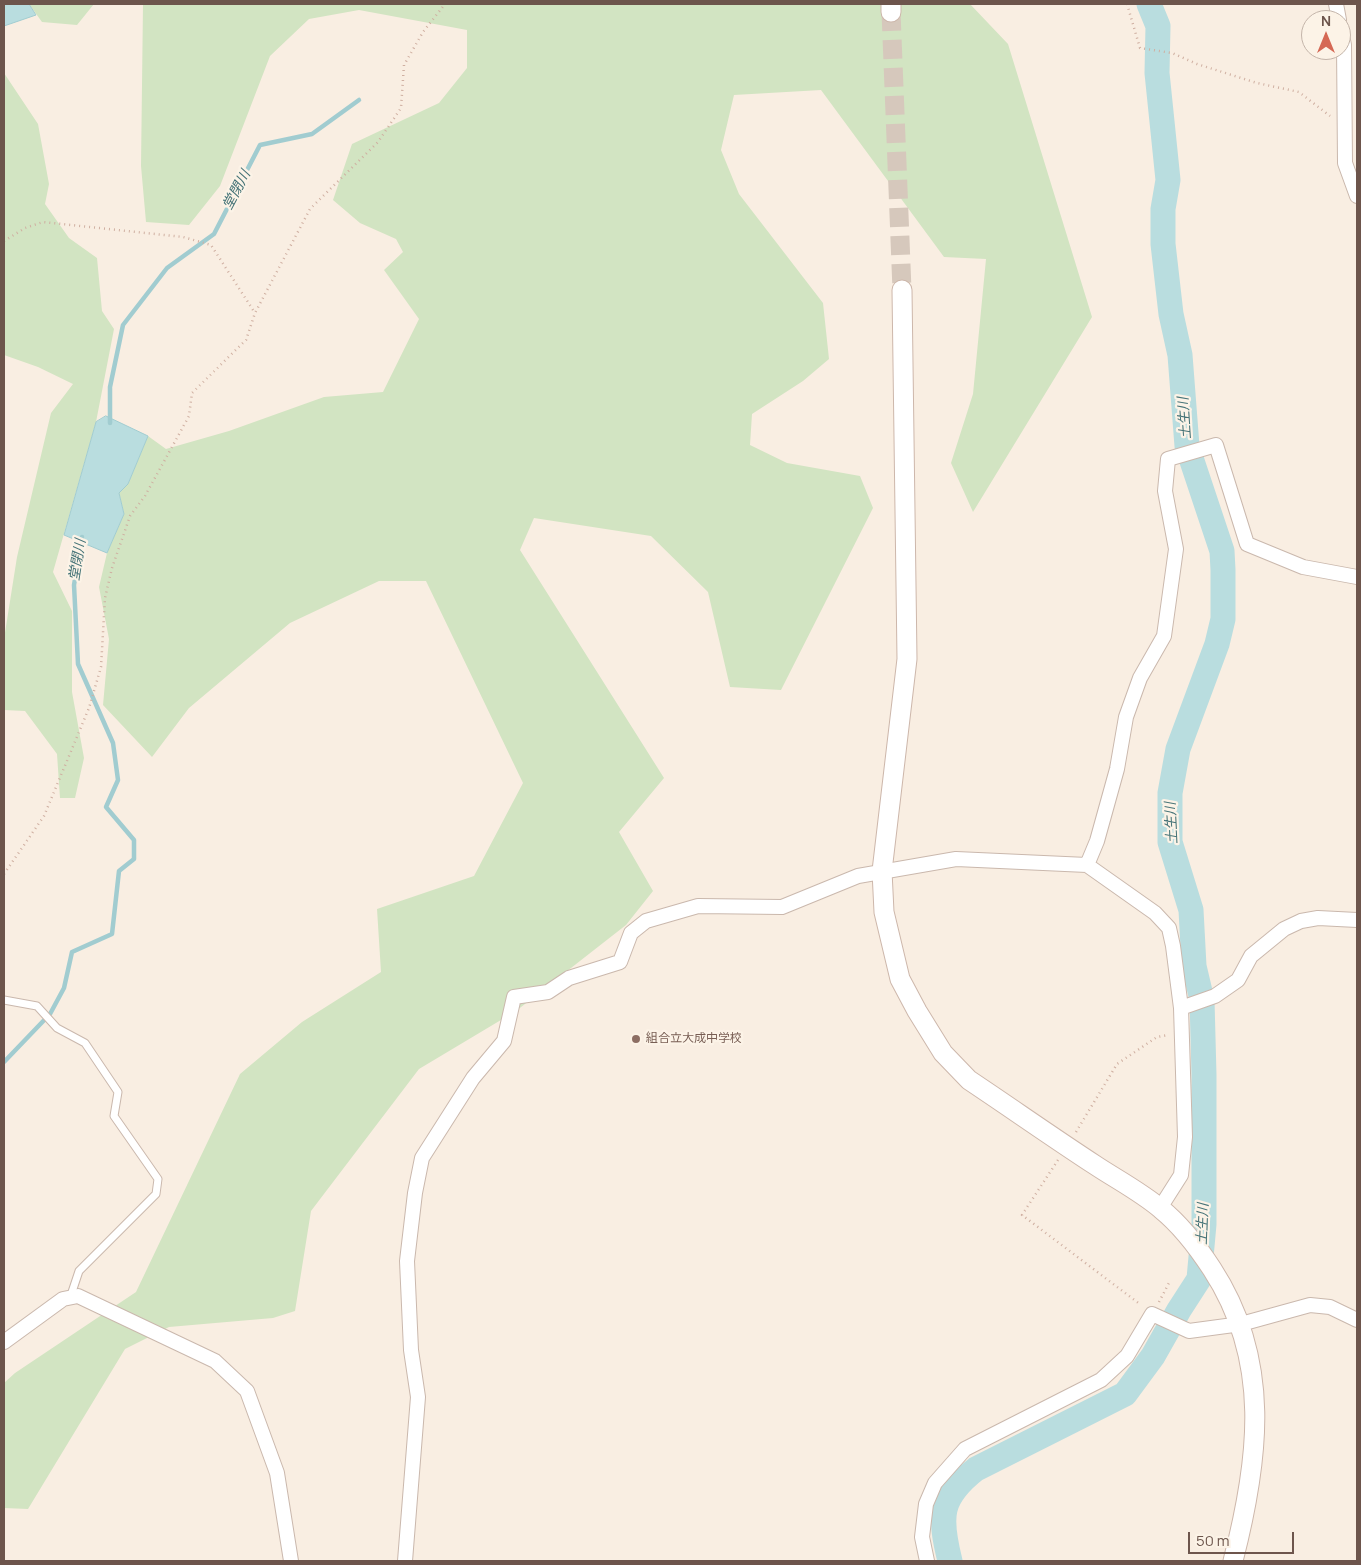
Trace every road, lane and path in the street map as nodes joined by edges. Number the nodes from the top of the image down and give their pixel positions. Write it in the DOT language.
graph roads {
  1 [pos="445,4"];
  2 [pos="1127,4"];
  3 [pos="1346,60"];
  4 [pos="1351,105"];
  5 [pos="1345,128"];
  6 [pos="1357,196"];
  7 [pos="4,241"];
  8 [pos="902,290"];
  9 [pos="255,313"];
  10 [pos="1357,577"];
  11 [pos="1087,864"];
  12 [pos="882,871"];
  13 [pos="4,874"];
  14 [pos="1357,920"];
  15 [pos="4,1000"];
  16 [pos="1180,1008"];
  17 [pos="1160,1208"];
  18 [pos="1170,1281"];
  19 [pos="70,1298"];
  20 [pos="1152,1314"];
  21 [pos="1357,1320"];
  22 [pos="1241,1324"];
  23 [pos="4,1342"];
  24 [pos="291,1561"];
  25 [pos="405,1561"];
  26 [pos="927,1561"];
  27 [pos="1233,1561"];
  1 -- 9 [label="path"];
  2 -- 5 [label="path"];
  3 -- 4 [label="street"];
  4 -- 5 [label="street"];
  5 -- 6 [label="street"];
  7 -- 9 [label="path"];
  8 -- 12 [label="street"];
  9 -- 13 [label="path"];
  10 -- 11 [label="street"];
  11 -- 12 [label="street"];
  11 -- 16 [label="street"];
  12 -- 17 [label="street"];
  12 -- 25 [label="street"];
  14 -- 16 [label="street"];
  15 -- 19 [label="lane"];
  16 -- 17 [label="street"];
  17 -- 22 [label="street"];
  18 -- 20 [label="path"];
  19 -- 23 [label="street"];
  19 -- 24 [label="street"];
  20 -- 22 [label="street"];
  20 -- 26 [label="street"];
  21 -- 22 [label="street"];
  22 -- 27 [label="street"];
}
